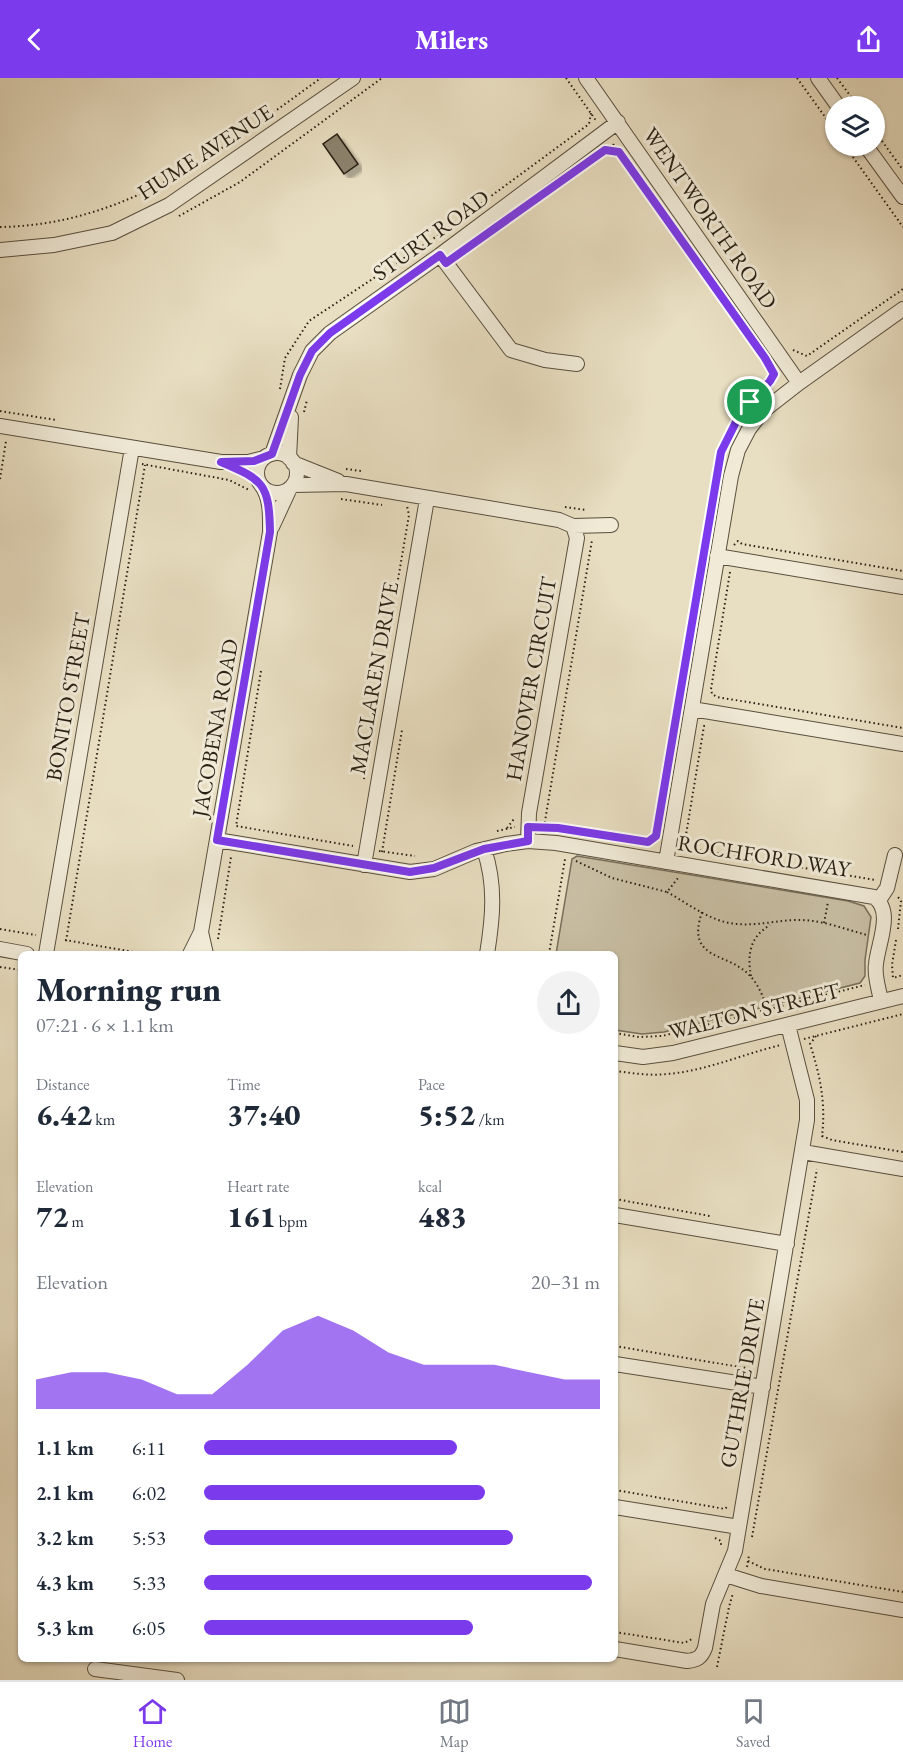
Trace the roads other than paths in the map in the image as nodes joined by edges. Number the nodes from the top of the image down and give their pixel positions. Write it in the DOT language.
graph roads {
  1 [pos="353,78"];
  2 [pos="586,78"];
  3 [pos="818,78"];
  4 [pos="831,96"];
  5 [pos="618,122"];
  6 [pos="874,156"];
  7 [pos="901,190"];
  8 [pos="0,250"];
  9 [pos="440,255"];
  10 [pos="903,309"];
  11 [pos="577,364"];
  12 [pos="799,383"];
  13 [pos="292,400"];
  14 [pos="0,426"];
  15 [pos="132,448"];
  16 [pos="268,456"];
  17 [pos="291,460"];
  18 [pos="221,462"];
  19 [pos="346,484"];
  20 [pos="261,485"];
  21 [pos="291,486"];
  22 [pos="426,505"];
  23 [pos="611,525"];
  24 [pos="573,526"];
  25 [pos="270,532"];
  26 [pos="717,556"];
  27 [pos="903,587"];
  28 [pos="692,709"];
  29 [pos="903,744"];
  30 [pos="528,834"];
  31 [pos="217,840"];
  32 [pos="484,849"];
  33 [pos="895,855"];
  34 [pos="666,861"];
  35 [pos="364,865"];
  36 [pos="879,900"];
  37 [pos="201,932"];
  38 [pos="0,949"];
  39 [pos="47,951"];
  40 [pos="192,951"];
  41 [pos="205,951"];
  42 [pos="487,951"];
  43 [pos="18,952"];
  44 [pos="903,996"];
  45 [pos="881,1001"];
  46 [pos="788,1025"];
  47 [pos="618,1053"];
  48 [pos="803,1152"];
  49 [pos="903,1169"];
  50 [pos="618,1216"];
  51 [pos="787,1244"];
  52 [pos="618,1364"];
  53 [pos="763,1387"];
  54 [pos="618,1507"];
  55 [pos="739,1527"];
  56 [pos="726,1575"];
  57 [pos="903,1610"];
  58 [pos="618,1650"];
  59 [pos="95,1669"];
  60 [pos="177,1680"];
  1 -- 8 [label="street, HUME AVENUE"];
  2 -- 5 [label="street, WENTWORTH ROAD"];
  3 -- 4 [label="street"];
  5 -- 9 [label="street, STURT ROAD"];
  5 -- 12 [label="street, WENTWORTH ROAD"];
  6 -- 7 [label="street"];
  9 -- 11 [label="street"];
  9 -- 13 [label="street, STURT ROAD"];
  10 -- 12 [label="street"];
  12 -- 26 [label="street"];
  13 -- 16 [label="street, STURT ROAD"];
  13 -- 17 [label="street, STURT ROAD"];
  14 -- 15 [label="street"];
  15 -- 18 [label="street"];
  15 -- 39 [label="street, BONITO STREET"];
  16 -- 17 [label="street"];
  16 -- 18 [label="street"];
  16 -- 20 [label="street"];
  17 -- 19 [label="street"];
  17 -- 21 [label="street"];
  18 -- 20 [label="street"];
  19 -- 21 [label="street"];
  19 -- 22 [label="street"];
  20 -- 21 [label="street"];
  20 -- 25 [label="street, JACOBENA ROAD"];
  21 -- 25 [label="street, JACOBENA ROAD"];
  22 -- 24 [label="street"];
  22 -- 35 [label="street, MACLAREN DRIVE"];
  23 -- 24 [label="street"];
  24 -- 30 [label="street, HANOVER CIRCUIT"];
  25 -- 31 [label="street, JACOBENA ROAD"];
  26 -- 27 [label="street"];
  26 -- 28 [label="street"];
  28 -- 29 [label="street"];
  28 -- 34 [label="street"];
  30 -- 32 [label="street, ROCHFORD WAY"];
  30 -- 34 [label="street, ROCHFORD WAY"];
  31 -- 35 [label="street, ROCHFORD WAY"];
  31 -- 37 [label="street, JACOBENA ROAD"];
  32 -- 35 [label="street, ROCHFORD WAY"];
  32 -- 42 [label="street"];
  33 -- 36 [label="street"];
  34 -- 36 [label="street, ROCHFORD WAY"];
  36 -- 45 [label="street"];
  37 -- 40 [label="street, JACOBENA ROAD"];
  37 -- 41 [label="street, JACOBENA ROAD"];
  38 -- 43 [label="street"];
  44 -- 45 [label="street, WALTON STREET"];
  45 -- 46 [label="street, WALTON STREET"];
  46 -- 47 [label="street, WALTON STREET"];
  46 -- 48 [label="street, GUTHRIE DRIVE"];
  48 -- 49 [label="street"];
  48 -- 51 [label="street, GUTHRIE DRIVE"];
  50 -- 51 [label="street"];
  51 -- 53 [label="street, GUTHRIE DRIVE"];
  52 -- 53 [label="street"];
  53 -- 55 [label="street, GUTHRIE DRIVE"];
  54 -- 55 [label="street"];
  55 -- 56 [label="street, GUTHRIE DRIVE"];
  56 -- 57 [label="street"];
  56 -- 58 [label="street, GUTHRIE DRIVE"];
  59 -- 60 [label="street"];
}
